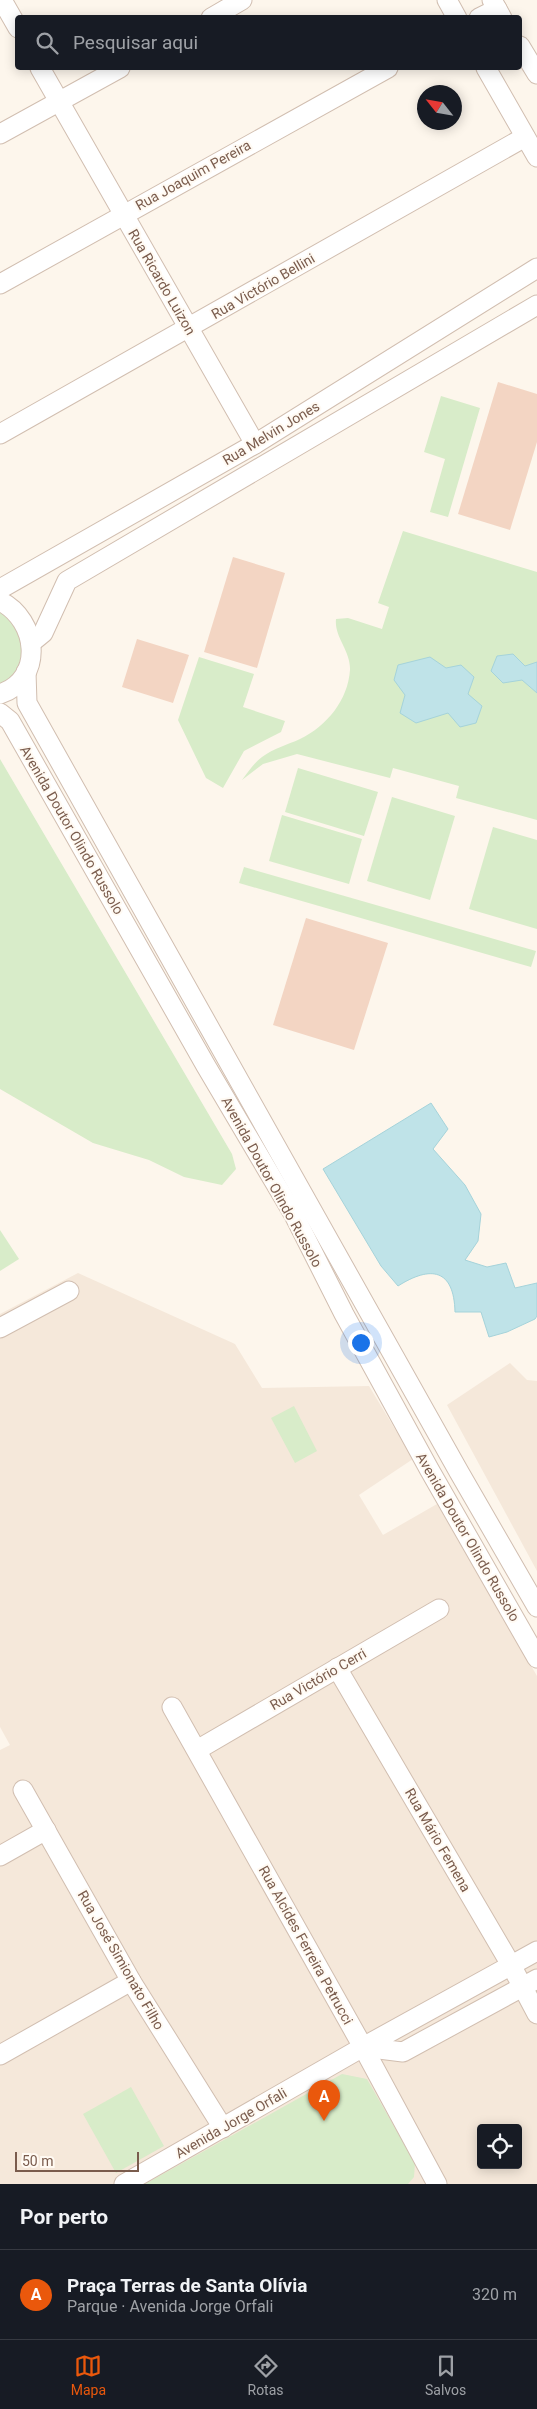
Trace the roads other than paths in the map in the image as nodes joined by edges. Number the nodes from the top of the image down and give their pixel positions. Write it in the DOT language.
graph roads {
  1 [pos="2,0"];
  2 [pos="242,0"];
  3 [pos="447,0"];
  4 [pos="497,9"];
  5 [pos="216,15"];
  6 [pos="455,15"];
  7 [pos="485,15"];
  8 [pos="15,23"];
  9 [pos="522,49"];
  10 [pos="41,70"];
  11 [pos="116,70"];
  12 [pos="384,70"];
  13 [pos="487,70"];
  14 [pos="537,74"];
  15 [pos="59,101"];
  16 [pos="0,134"];
  17 [pos="525,137"];
  18 [pos="537,157"];
  19 [pos="124,214"];
  20 [pos="537,268"];
  21 [pos="0,284"];
  22 [pos="537,305"];
  23 [pos="189,328"];
  24 [pos="0,434"];
  25 [pos="255,444"];
  26 [pos="0,589"];
  27 [pos="0,601"];
  28 [pos="32,642"];
  29 [pos="26,672"];
  30 [pos="0,694"];
  31 [pos="0,712"];
  32 [pos="69,1291"];
  33 [pos="364,1304"];
  34 [pos="344,1314"];
  35 [pos="0,1328"];
  36 [pos="454,1464"];
  37 [pos="434,1477"];
  38 [pos="537,1607"];
  39 [pos="439,1609"];
  40 [pos="537,1658"];
  41 [pos="337,1668"];
  42 [pos="172,1707"];
  43 [pos="198,1750"];
  44 [pos="23,1790"];
  45 [pos="46,1830"];
  46 [pos="0,1856"];
  47 [pos="537,1951"];
  48 [pos="511,1965"];
  49 [pos="131,1980"];
  50 [pos="530,1983"];
  51 [pos="537,2014"];
  52 [pos="363,2047"];
  53 [pos="0,2055"];
  54 [pos="223,2128"];
  55 [pos="435,2183"];
  56 [pos="124,2184"];
  1 -- 8 [label="street"];
  2 -- 5 [label="street"];
  3 -- 6 [label="street"];
  4 -- 7 [label="street"];
  9 -- 14 [label="street"];
  10 -- 15 [label="street, Rua Ricardo Luizon"];
  11 -- 15 [label="street"];
  12 -- 19 [label="street, Rua Joaquim Pereira"];
  13 -- 17 [label="street"];
  15 -- 16 [label="street"];
  15 -- 19 [label="street, Rua Ricardo Luizon"];
  17 -- 18 [label="street"];
  17 -- 23 [label="street, Rua Victório Bellini"];
  19 -- 21 [label="street, Rua Joaquim Pereira"];
  19 -- 23 [label="street, Rua Ricardo Luizon"];
  20 -- 25 [label="street, Rua Melvin Jones"];
  22 -- 28 [label="street, Rua Melvin Jones"];
  23 -- 24 [label="street, Rua Victório Bellini"];
  23 -- 25 [label="street, Rua Ricardo Luizon"];
  25 -- 26 [label="street, Rua Melvin Jones"];
  27 -- 28 [label="street"];
  28 -- 29 [label="street, Avenida Doutor Olindo Russolo"];
  29 -- 30 [label="street"];
  29 -- 33 [label="street, Avenida Doutor Olindo Russolo"];
  31 -- 34 [label="street, Avenida Doutor Olindo Russolo"];
  32 -- 35 [label="street"];
  33 -- 34 [label="street"];
  33 -- 36 [label="street, Avenida Doutor Olindo Russolo"];
  34 -- 37 [label="street, Avenida Doutor Olindo Russolo"];
  36 -- 37 [label="street"];
  36 -- 38 [label="street, Avenida Doutor Olindo Russolo"];
  37 -- 40 [label="street, Avenida Doutor Olindo Russolo"];
  39 -- 41 [label="street, Rua Victório Cerri"];
  41 -- 43 [label="street, Rua Victório Cerri"];
  41 -- 48 [label="street, Rua Mário Femena"];
  42 -- 43 [label="street, Rua Alcídes Ferreira Petrucci"];
  43 -- 52 [label="street, Rua Alcídes Ferreira Petrucci"];
  44 -- 45 [label="street, Rua José Simionato Filho"];
  45 -- 46 [label="street"];
  45 -- 49 [label="street, Rua José Simionato Filho"];
  47 -- 48 [label="street, Avenida Jorge Orfali"];
  48 -- 50 [label="street, Rua Mário Femena"];
  48 -- 52 [label="street, Avenida Jorge Orfali"];
  49 -- 53 [label="street"];
  49 -- 54 [label="street, Rua José Simionato Filho"];
  50 -- 51 [label="street, Rua Mário Femena"];
  50 -- 52 [label="street"];
  52 -- 54 [label="street, Avenida Jorge Orfali"];
  52 -- 55 [label="street, Rua Alcídes Ferreira Petrucci"];
  54 -- 56 [label="street, Avenida Jorge Orfali"];
}
